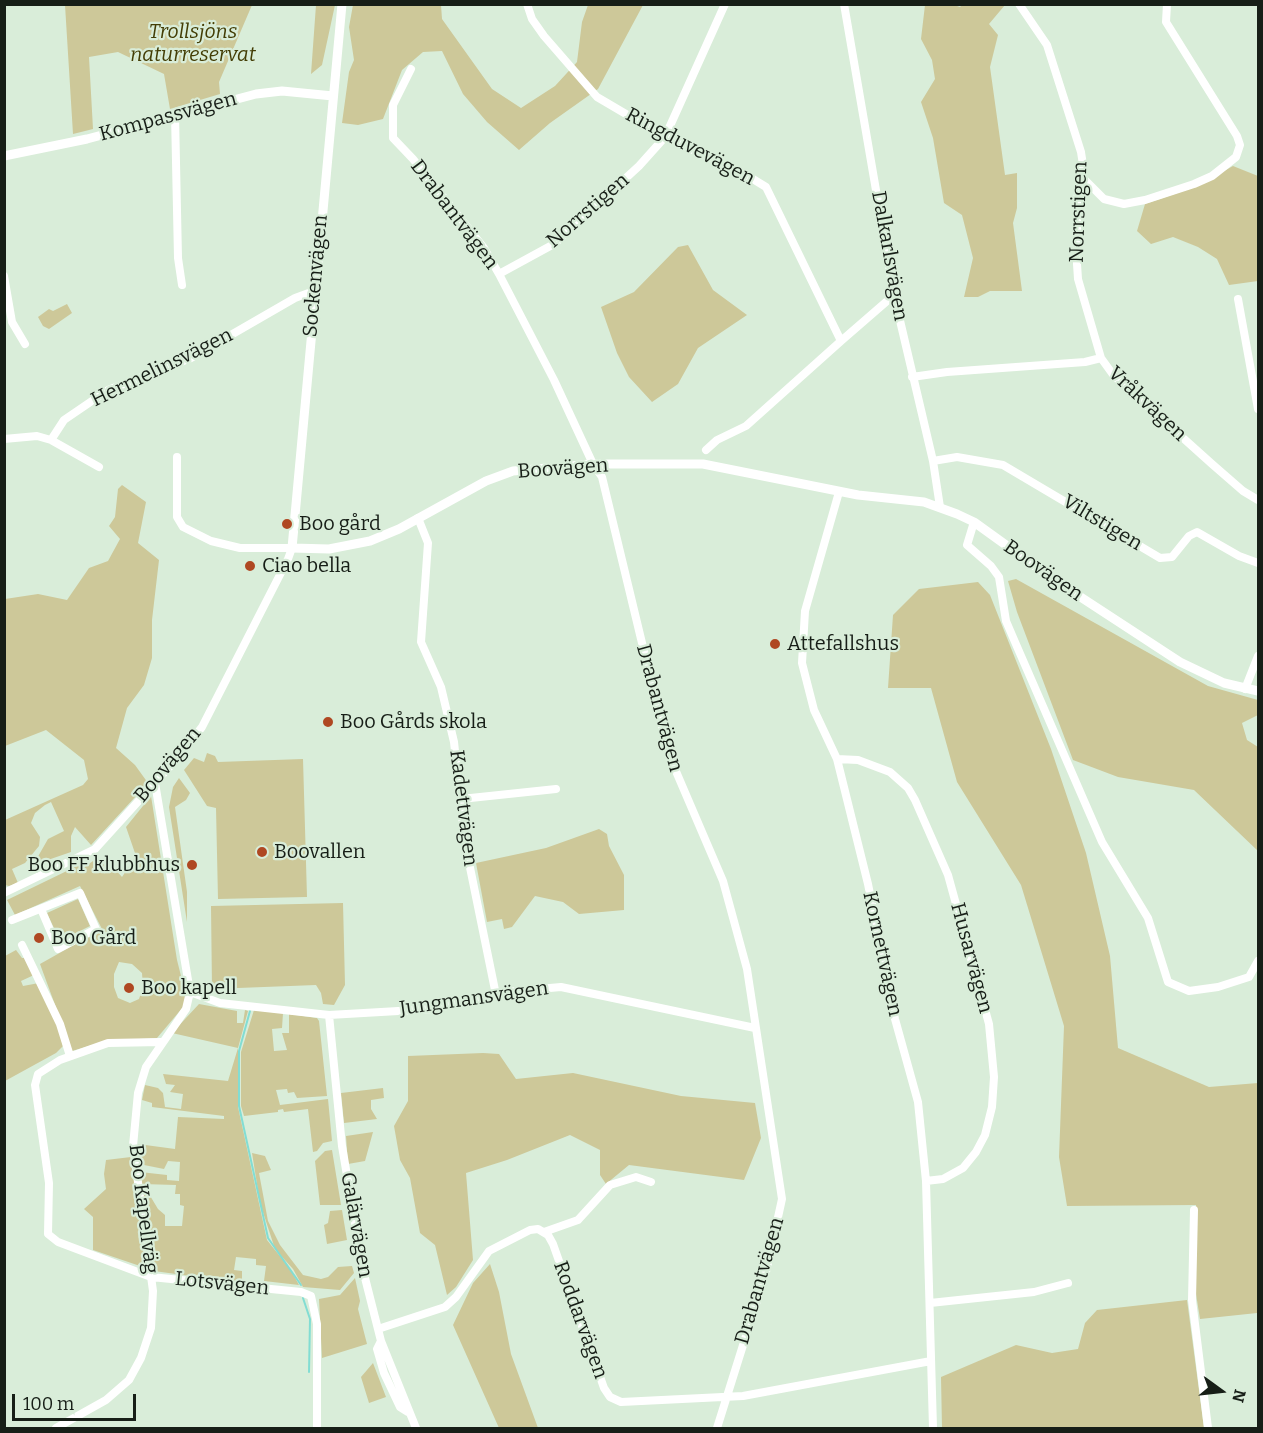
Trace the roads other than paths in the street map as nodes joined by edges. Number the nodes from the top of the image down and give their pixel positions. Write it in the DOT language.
graph roads {
  1 [pos="342,4"];
  2 [pos="527,4"];
  3 [pos="725,4"];
  4 [pos="844,4"];
  5 [pos="1019,4"];
  6 [pos="1167,4"];
  7 [pos="411,69"];
  8 [pos="333,96"];
  9 [pos="175,114"];
  10 [pos="665,137"];
  11 [pos="4,156"];
  12 [pos="1081,176"];
  13 [pos="499,274"];
  14 [pos="4,276"];
  15 [pos="182,285"];
  16 [pos="314,291"];
  17 [pos="894,295"];
  18 [pos="1238,299"];
  19 [pos="841,341"];
  20 [pos="25,344"];
  21 [pos="1101,358"];
  22 [pos="912,377"];
  23 [pos="1258,409"];
  24 [pos="4,439"];
  25 [pos="51,440"];
  26 [pos="706,450"];
  27 [pos="177,457"];
  28 [pos="933,461"];
  29 [pos="593,464"];
  30 [pos="99,467"];
  31 [pos="839,492"];
  32 [pos="1258,500"];
  33 [pos="940,507"];
  34 [pos="418,518"];
  35 [pos="974,522"];
  36 [pos="292,548"];
  37 [pos="1258,563"];
  38 [pos="1258,656"];
  39 [pos="1245,689"];
  40 [pos="1258,691"];
  41 [pos="837,759"];
  42 [pos="155,783"];
  43 [pos="556,789"];
  44 [pos="461,799"];
  45 [pos="4,893"];
  46 [pos="41,909"];
  47 [pos="12,921"];
  48 [pos="22,945"];
  49 [pos="1258,961"];
  50 [pos="190,992"];
  51 [pos="496,995"];
  52 [pos="329,1015"];
  53 [pos="755,1028"];
  54 [pos="161,1042"];
  55 [pos="70,1056"];
  56 [pos="926,1181"];
  57 [pos="651,1182"];
  58 [pos="1194,1210"];
  59 [pos="544,1232"];
  60 [pos="151,1277"];
  61 [pos="1068,1283"];
  62 [pos="930,1303"];
  63 [pos="378,1329"];
  64 [pos="931,1361"];
  65 [pos="726,1397"];
  66 [pos="56,1428"];
  67 [pos="317,1428"];
  68 [pos="416,1428"];
  69 [pos="717,1428"];
  70 [pos="933,1428"];
  71 [pos="1208,1428"];
  1 -- 8 [label="street, Sockenvägen"];
  2 -- 10 [label="street, Ringduvevägen"];
  3 -- 10 [label="street, Norrstigen"];
  4 -- 17 [label="street, Dalkarlsvägen"];
  5 -- 12 [label="street, Norrstigen"];
  6 -- 12 [label="street"];
  7 -- 13 [label="street, Drabantvägen"];
  8 -- 9 [label="street, Kompassvägen"];
  8 -- 16 [label="street, Sockenvägen"];
  9 -- 11 [label="street, Kompassvägen"];
  9 -- 15 [label="street"];
  10 -- 13 [label="street, Norrstigen"];
  10 -- 19 [label="street, Ringduvevägen"];
  12 -- 21 [label="street, Norrstigen"];
  13 -- 29 [label="street, Drabantvägen"];
  14 -- 20 [label="street"];
  16 -- 25 [label="street, Hermelinsvägen"];
  16 -- 36 [label="street, Sockenvägen"];
  17 -- 19 [label="street"];
  17 -- 22 [label="street, Dalkarlsvägen"];
  18 -- 23 [label="street"];
  19 -- 26 [label="street"];
  21 -- 22 [label="street, Vråkvägen"];
  21 -- 32 [label="street, Vråkvägen"];
  22 -- 28 [label="street, Dalkarlsvägen"];
  24 -- 25 [label="street"];
  25 -- 30 [label="street"];
  27 -- 36 [label="street"];
  28 -- 33 [label="street, Dalkarlsvägen"];
  28 -- 37 [label="street, Viltstigen"];
  29 -- 31 [label="street, Boovägen"];
  29 -- 34 [label="street, Boovägen"];
  29 -- 53 [label="street, Drabantvägen"];
  31 -- 33 [label="street, Boovägen"];
  31 -- 41 [label="street, Kornettvägen"];
  33 -- 35 [label="street, Boovägen"];
  34 -- 36 [label="street, Boovägen"];
  34 -- 44 [label="street, Kadettvägen"];
  35 -- 39 [label="street, Boovägen"];
  35 -- 49 [label="street"];
  36 -- 42 [label="street, Boovägen"];
  38 -- 39 [label="street"];
  39 -- 40 [label="street, Boovägen"];
  41 -- 56 [label="street, Kornettvägen"];
  41 -- 56 [label="street, Husarvägen"];
  42 -- 45 [label="street, Boovägen"];
  42 -- 50 [label="street"];
  43 -- 44 [label="street"];
  44 -- 51 [label="street, Kadettvägen"];
  46 -- 46 [label="street"];
  46 -- 47 [label="street"];
  48 -- 55 [label="street"];
  50 -- 52 [label="street, Jungmansvägen"];
  50 -- 54 [label="street, Boo Kapellväg"];
  51 -- 52 [label="street, Jungmansvägen"];
  51 -- 53 [label="street, Jungmansvägen"];
  52 -- 63 [label="street, Galärvägen"];
  53 -- 65 [label="street, Drabantvägen"];
  54 -- 55 [label="street, Lotsvägen"];
  54 -- 60 [label="street, Boo Kapellväg"];
  55 -- 60 [label="street, Lotsvägen"];
  56 -- 62 [label="street, Kornettvägen"];
  57 -- 59 [label="street"];
  58 -- 71 [label="street"];
  59 -- 63 [label="street"];
  59 -- 65 [label="street, Roddarvägen"];
  60 -- 66 [label="street, Boo Kapellväg"];
  60 -- 67 [label="street, Lotsvägen"];
  61 -- 62 [label="street"];
  62 -- 64 [label="street, Kornettvägen"];
  63 -- 68 [label="street, Galärvägen"];
  64 -- 65 [label="street, Roddarvägen"];
  64 -- 70 [label="street, Kornettvägen"];
  65 -- 69 [label="street, Drabantvägen"];
}
